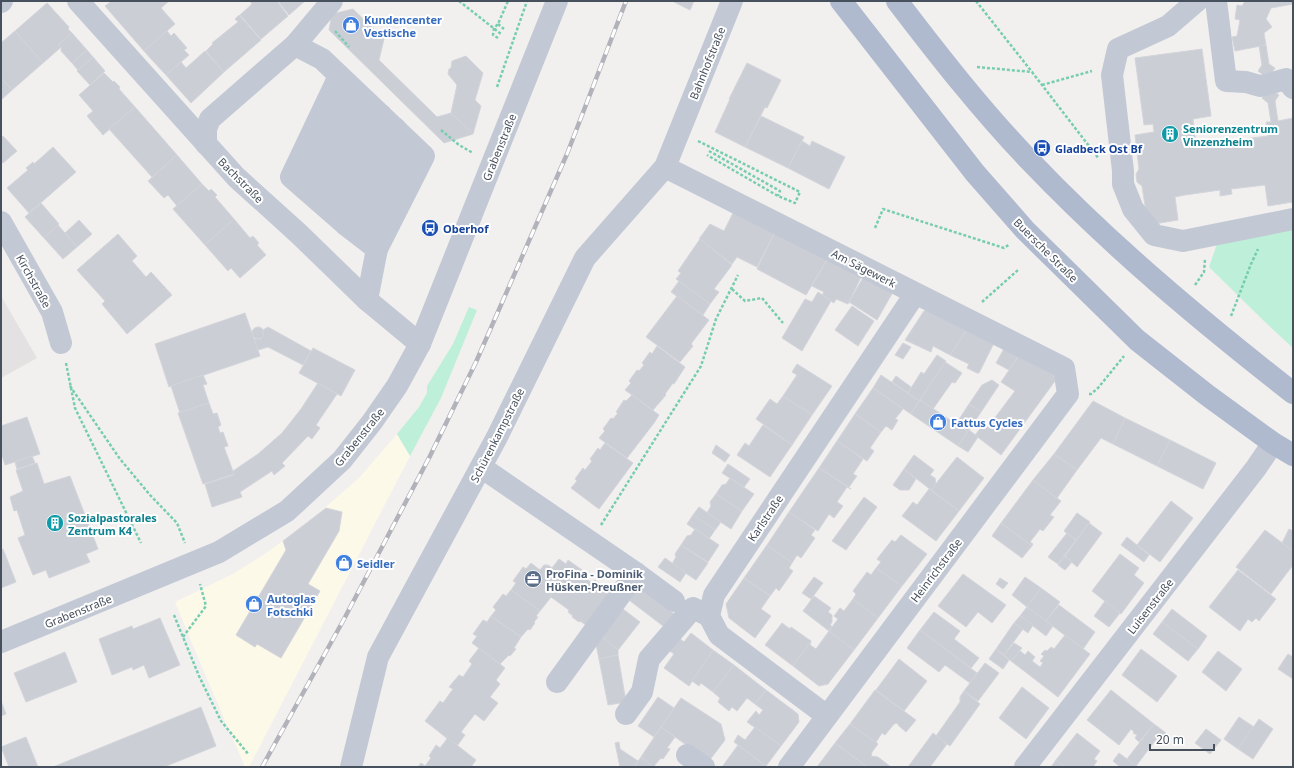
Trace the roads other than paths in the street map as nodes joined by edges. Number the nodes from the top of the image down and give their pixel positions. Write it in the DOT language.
graph roads {
  1 [pos="78,1"];
  2 [pos="332,1"];
  3 [pos="557,1"];
  4 [pos="732,1"];
  5 [pos="841,1"];
  6 [pos="897,1"];
  7 [pos="1197,1"];
  8 [pos="1216,1"];
  9 [pos="295,45"];
  10 [pos="1293,88"];
  11 [pos="374,108"];
  12 [pos="681,128"];
  13 [pos="206,144"];
  14 [pos="665,167"];
  15 [pos="341,219"];
  16 [pos="1293,219"];
  17 [pos="1,222"];
  18 [pos="915,294"];
  19 [pos="367,300"];
  20 [pos="62,343"];
  21 [pos="420,344"];
  22 [pos="1064,368"];
  23 [pos="1293,393"];
  24 [pos="1273,443"];
  25 [pos="1293,455"];
  26 [pos="481,467"];
  27 [pos="636,573"];
  28 [pos="674,601"];
  29 [pos="709,616"];
  30 [pos="1,642"];
  31 [pos="557,682"];
  32 [pos="626,714"];
  33 [pos="827,716"];
  34 [pos="351,767"];
  35 [pos="789,767"];
  36 [pos="1025,767"];
  1 -- 13 [label="street, Bachstraße"];
  2 -- 9 [label="street"];
  3 -- 21 [label="street, Grabenstraße"];
  4 -- 12 [label="street, Bahnhofstraße"];
  5 -- 24 [label="main road, Buersche Straße"];
  6 -- 23 [label="main road"];
  7 -- 16 [label="street"];
  8 -- 10 [label="street"];
  9 -- 11 [label="street"];
  9 -- 13 [label="street"];
  11 -- 15 [label="street"];
  11 -- 15 [label="street"];
  11 -- 15 [label="street"];
  12 -- 14 [label="street, Schürenkampstraße"];
  13 -- 19 [label="street, Bachstraße"];
  14 -- 18 [label="street, Am Sägewerk"];
  14 -- 26 [label="street, Schürenkampstraße"];
  15 -- 19 [label="street"];
  17 -- 20 [label="street, Kirchstraße"];
  18 -- 22 [label="street, Am Sägewerk"];
  18 -- 29 [label="street, Karlstraße"];
  19 -- 21 [label="street, Bachstraße"];
  21 -- 30 [label="street, Grabenstraße"];
  22 -- 33 [label="street, Heinrichstraße"];
  24 -- 25 [label="main road, Buersche Straße"];
  24 -- 36 [label="street, Luisenstraße"];
  26 -- 27 [label="street"];
  26 -- 34 [label="street, Schürenkampstraße"];
  27 -- 28 [label="street"];
  27 -- 31 [label="street"];
  29 -- 32 [label="street"];
  29 -- 33 [label="street"];
  33 -- 35 [label="street, Heinrichstraße"];
}
